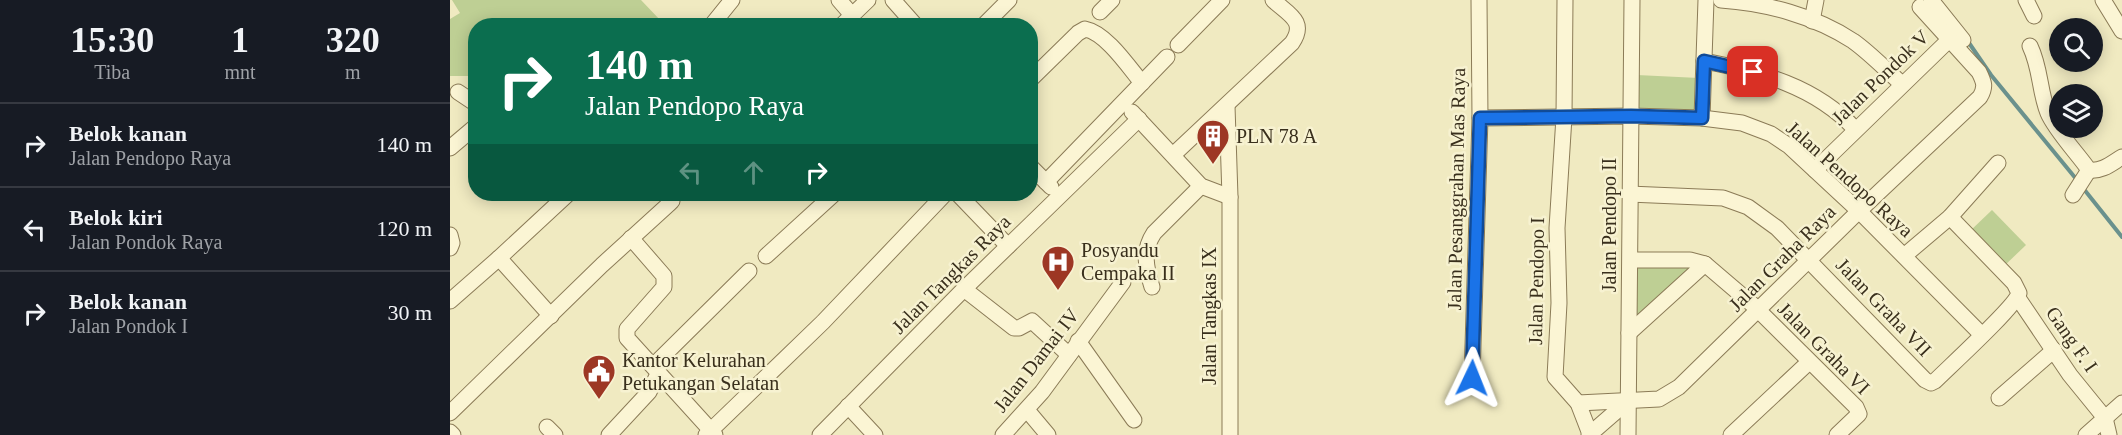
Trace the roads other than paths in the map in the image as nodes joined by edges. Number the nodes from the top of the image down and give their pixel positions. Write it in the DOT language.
graph roads {
  1 [pos="732,0"];
  2 [pos="839,0"];
  3 [pos="868,0"];
  4 [pos="893,0"];
  5 [pos="1009,0"];
  6 [pos="1112,0"];
  7 [pos="1222,0"];
  8 [pos="1479,0"];
  9 [pos="1565,0"];
  10 [pos="1632,0"];
  11 [pos="1706,0"];
  12 [pos="1721,0"];
  13 [pos="1816,0"];
  14 [pos="2026,0"];
  15 [pos="2103,0"];
  16 [pos="1766,3"];
  17 [pos="1926,3"];
  18 [pos="1277,4"];
  19 [pos="1100,12"];
  20 [pos="2034,16"];
  21 [pos="717,18"];
  22 [pos="846,18"];
  23 [pos="849,18"];
  24 [pos="909,18"];
  25 [pos="991,18"];
  26 [pos="1812,21"];
  27 [pos="2122,31"];
  28 [pos="1950,39"];
  29 [pos="1178,45"];
  30 [pos="2030,46"];
  31 [pos="1972,52"];
  32 [pos="1167,57"];
  33 [pos="1704,61"];
  34 [pos="1038,72"];
  35 [pos="1142,83"];
  36 [pos="1902,84"];
  37 [pos="458,92"];
  38 [pos="468,99"];
  39 [pos="1123,103"];
  40 [pos="1227,106"];
  41 [pos="1631,116"];
  42 [pos="1564,117"];
  43 [pos="1139,118"];
  44 [pos="1480,118"];
  45 [pos="1702,118"];
  46 [pos="1856,129"];
  47 [pos="468,133"];
  48 [pos="450,148"];
  49 [pos="1173,155"];
  50 [pos="2122,157"];
  51 [pos="1998,163"];
  52 [pos="1815,170"];
  53 [pos="1038,174"];
  54 [pos="1046,182"];
  55 [pos="1201,186"];
  56 [pos="1629,194"];
  57 [pos="1059,196"];
  58 [pos="1230,196"];
  59 [pos="561,201"];
  60 [pos="670,201"];
  61 [pos="826,201"];
  62 [pos="938,201"];
  63 [pos="965,201"];
  64 [pos="1859,211"];
  65 [pos="1950,217"];
  66 [pos="450,235"];
  67 [pos="631,238"];
  68 [pos="1008,246"];
  69 [pos="450,248"];
  70 [pos="766,256"];
  71 [pos="1904,256"];
  72 [pos="500,258"];
  73 [pos="1631,260"];
  74 [pos="1810,261"];
  75 [pos="1705,264"];
  76 [pos="749,271"];
  77 [pos="1123,282"];
  78 [pos="1152,287"];
  79 [pos="964,290"];
  80 [pos="2018,298"];
  81 [pos="450,302"];
  82 [pos="1758,311"];
  83 [pos="551,316"];
  84 [pos="1629,333"];
  85 [pos="1982,335"];
  86 [pos="1078,341"];
  87 [pos="2054,350"];
  88 [pos="1069,355"];
  89 [pos="1809,362"];
  90 [pos="658,374"];
  91 [pos="1472,378"];
  92 [pos="1999,398"];
  93 [pos="1629,401"];
  94 [pos="1578,403"];
  95 [pos="2122,403"];
  96 [pos="848,406"];
  97 [pos="1028,410"];
  98 [pos="450,413"];
  99 [pos="1857,416"];
  100 [pos="2105,418"];
  101 [pos="1134,420"];
  102 [pos="450,432"];
  103 [pos="711,434"];
  104 [pos="453,435"];
  105 [pos="609,435"];
  106 [pos="820,435"];
  107 [pos="875,435"];
  108 [pos="1003,435"];
  109 [pos="1048,435"];
  110 [pos="1230,435"];
  111 [pos="1590,435"];
  112 [pos="1628,435"];
  113 [pos="1731,435"];
  114 [pos="1837,435"];
  115 [pos="1846,435"];
  116 [pos="2086,435"];
  117 [pos="2109,435"];
  1 -- 21 [label="street"];
  2 -- 22 [label="street"];
  3 -- 23 [label="street"];
  4 -- 24 [label="street"];
  5 -- 25 [label="street"];
  6 -- 19 [label="street"];
  7 -- 29 [label="street"];
  8 -- 44 [label="street, Jalan Pesanggrahan Mas Raya"];
  9 -- 42 [label="street, Jalan Pendopo I"];
  10 -- 41 [label="street, Jalan Pendopo II"];
  11 -- 33 [label="street"];
  12 -- 16 [label="street"];
  13 -- 26 [label="street"];
  14 -- 20 [label="street"];
  15 -- 27 [label="street"];
  16 -- 26 [label="street"];
  17 -- 28 [label="street"];
  17 -- 31 [label="street"];
  18 -- 40 [label="street"];
  26 -- 36 [label="street"];
  28 -- 36 [label="street, Jalan Pondok V"];
  28 -- 64 [label="street, Jalan Graha Raya"];
  30 -- 50 [label="street"];
  32 -- 35 [label="street"];
  33 -- 45 [label="street"];
  33 -- 46 [label="street"];
  34 -- 35 [label="street"];
  35 -- 39 [label="street"];
  36 -- 46 [label="street, Jalan Pondok V"];
  37 -- 38 [label="street"];
  39 -- 43 [label="street"];
  39 -- 54 [label="street"];
  40 -- 49 [label="street"];
  40 -- 58 [label="street, Jalan Tangkas IX"];
  41 -- 42 [label="street, Jalan Pendopo Raya"];
  41 -- 45 [label="street, Jalan Pendopo Raya"];
  41 -- 56 [label="street, Jalan Pendopo II"];
  42 -- 44 [label="street, Jalan Pendopo Raya"];
  42 -- 94 [label="street, Jalan Pendopo I"];
  43 -- 49 [label="street"];
  43 -- 57 [label="street, Jalan Tangkas Raya"];
  44 -- 91 [label="street, Jalan Pesanggrahan Mas Raya"];
  45 -- 52 [label="street, Jalan Pendopo Raya"];
  46 -- 52 [label="street, Jalan Pondok V"];
  47 -- 48 [label="street"];
  49 -- 55 [label="street"];
  51 -- 65 [label="street"];
  52 -- 64 [label="street, Jalan Pendopo Raya"];
  53 -- 54 [label="street"];
  54 -- 57 [label="street"];
  55 -- 58 [label="street"];
  55 -- 78 [label="street"];
  56 -- 73 [label="street, Jalan Pendopo II"];
  56 -- 74 [label="street"];
  57 -- 68 [label="street, Jalan Tangkas Raya"];
  58 -- 110 [label="street, Jalan Tangkas IX"];
  59 -- 72 [label="street"];
  60 -- 67 [label="street"];
  61 -- 70 [label="street"];
  62 -- 103 [label="street"];
  63 -- 68 [label="street"];
  64 -- 71 [label="street, Jalan Pendopo Raya"];
  64 -- 74 [label="street, Jalan Graha Raya"];
  65 -- 71 [label="street"];
  65 -- 80 [label="street, Gang F. I"];
  66 -- 69 [label="street"];
  67 -- 83 [label="street"];
  67 -- 90 [label="street"];
  68 -- 79 [label="street, Jalan Tangkas Raya"];
  71 -- 85 [label="street, Jalan Pendopo Raya"];
  72 -- 81 [label="street"];
  72 -- 83 [label="street"];
  73 -- 75 [label="street"];
  73 -- 84 [label="street, Jalan Pendopo II"];
  74 -- 82 [label="street, Jalan Graha Raya"];
  74 -- 85 [label="street, Jalan Graha VII"];
  75 -- 82 [label="street, Jalan Graha VI"];
  75 -- 84 [label="street"];
  76 -- 90 [label="street"];
  77 -- 86 [label="street, Jalan Damai IV"];
  79 -- 88 [label="street"];
  79 -- 96 [label="street, Jalan Tangkas Raya"];
  80 -- 85 [label="street"];
  80 -- 87 [label="street, Gang F. I"];
  82 -- 89 [label="street, Jalan Graha VI"];
  82 -- 93 [label="street, Jalan Graha Raya"];
  83 -- 98 [label="street"];
  84 -- 93 [label="street, Jalan Pendopo II"];
  86 -- 88 [label="street, Jalan Damai IV"];
  86 -- 101 [label="street"];
  87 -- 92 [label="street"];
  87 -- 100 [label="street, Gang F. I"];
  88 -- 97 [label="street, Jalan Damai IV"];
  89 -- 99 [label="street, Jalan Graha VI"];
  89 -- 113 [label="street"];
  90 -- 103 [label="street"];
  90 -- 105 [label="street"];
  93 -- 94 [label="street, Jalan Graha Raya"];
  93 -- 111 [label="street"];
  93 -- 112 [label="street, Jalan Pendopo II"];
  94 -- 111 [label="street, Jalan Pendopo I"];
  95 -- 100 [label="street"];
  96 -- 106 [label="street, Jalan Tangkas Raya"];
  96 -- 107 [label="street"];
  97 -- 108 [label="street, Jalan Damai IV"];
  97 -- 109 [label="street"];
  99 -- 114 [label="street"];
  99 -- 115 [label="street"];
  100 -- 116 [label="street"];
  100 -- 117 [label="street, Gang F. I"];
  102 -- 104 [label="street"];
}
